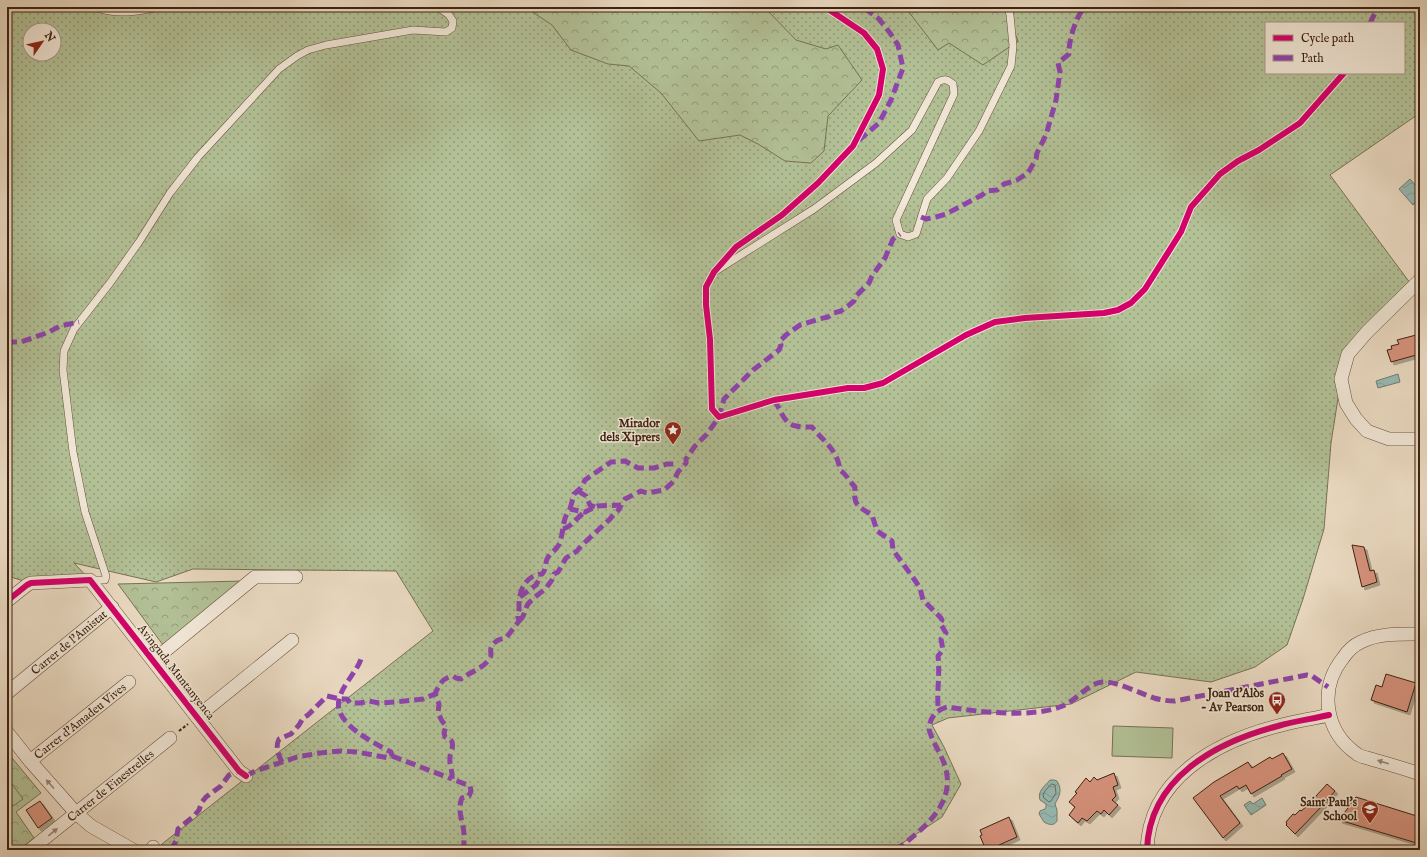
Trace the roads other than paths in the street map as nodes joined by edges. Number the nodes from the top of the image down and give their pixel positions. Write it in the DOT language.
graph roads {
  1 [pos="96,7"];
  2 [pos="161,7"];
  3 [pos="438,7"];
  4 [pos="1008,7"];
  5 [pos="714,272"];
  6 [pos="1420,280"];
  7 [pos="1420,439"];
  8 [pos="296,577"];
  9 [pos="90,580"];
  10 [pos="7,601"];
  11 [pos="112,607"];
  12 [pos="1420,634"];
  13 [pos="292,640"];
  14 [pos="154,660"];
  15 [pos="130,682"];
  16 [pos="7,693"];
  17 [pos="1329,715"];
  18 [pos="195,719"];
  19 [pos="7,732"];
  20 [pos="170,738"];
  21 [pos="30,761"];
  22 [pos="1420,774"];
  23 [pos="246,776"];
  24 [pos="76,813"];
  25 [pos="30,850"];
  26 [pos="133,850"];
  27 [pos="1147,850"];
  1 -- 2 [label="lane"];
  3 -- 9 [label="lane"];
  4 -- 5 [label="lane"];
  6 -- 7 [label="street"];
  8 -- 14 [label="street"];
  9 -- 10 [label="street"];
  9 -- 11 [label="street, Avinguda Muntanyenca"];
  11 -- 14 [label="street, Avinguda Muntanyenca"];
  11 -- 16 [label="street, Carrer de l'Amistat"];
  12 -- 17 [label="street"];
  13 -- 18 [label="street"];
  14 -- 18 [label="street, Avinguda Muntanyenca"];
  15 -- 21 [label="street, Carrer d'Amadeu Vives"];
  22 -- 17 [label="street, one-way"];
  17 -- 27 [label="street"];
  18 -- 23 [label="street, Avinguda Muntanyenca"];
  19 -- 21 [label="street"];
  20 -- 24 [label="street, Carrer de Finestrelles"];
  24 -- 21 [label="street, one-way"];
  25 -- 24 [label="street, Carrer de Finestrelles, one-way"];
  24 -- 26 [label="street"];
}
